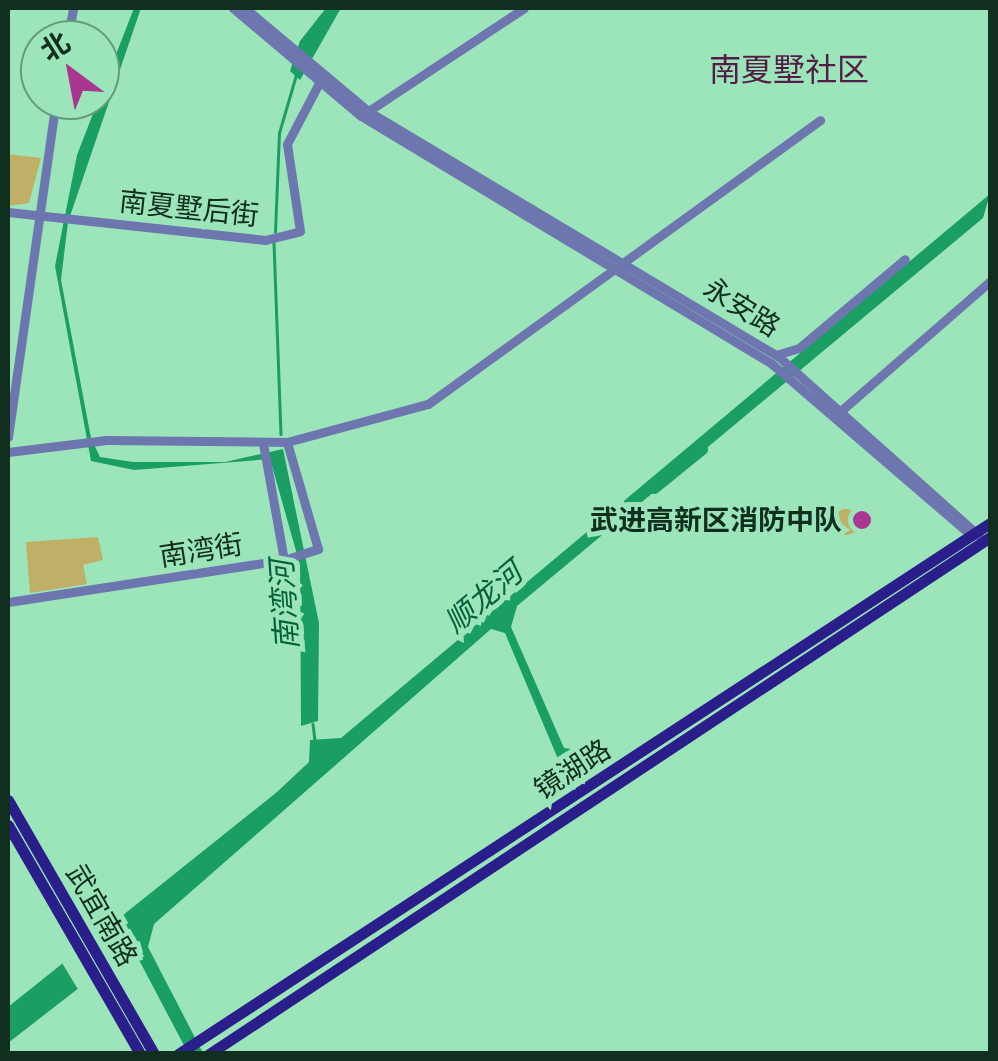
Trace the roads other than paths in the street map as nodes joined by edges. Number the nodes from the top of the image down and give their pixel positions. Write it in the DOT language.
graph roads {
  1 [pos="233,8"];
  2 [pos="245,8"];
  3 [pos="524,8"];
  4 [pos="296,57"];
  5 [pos="315,75"];
  6 [pos="364,114"];
  7 [pos="53,120"];
  8 [pos="820,120"];
  9 [pos="38,208"];
  10 [pos="8,212"];
  11 [pos="906,259"];
  12 [pos="622,264"];
  13 [pos="990,281"];
  14 [pos="776,359"];
  15 [pos="799,378"];
  16 [pos="842,409"];
  17 [pos="8,437"];
  18 [pos="287,442"];
  19 [pos="263,446"];
  20 [pos="8,452"];
  21 [pos="990,523"];
  22 [pos="980,537"];
  23 [pos="288,559"];
  24 [pos="8,602"];
  25 [pos="8,800"];
  26 [pos="8,825"];
  27 [pos="78,938"];
  28 [pos="95,968"];
  29 [pos="179,1053"];
  30 [pos="140,1054"];
  31 [pos="154,1054"];
  32 [pos="209,1054"];
  1 -- 4 [label="street, 永安路"];
  2 -- 4 [label="street, 永安路"];
  3 -- 6 [label="street"];
  4 -- 5 [label="street, 永安路"];
  5 -- 6 [label="street, 永安路"];
  5 -- 6 [label="street, 永安路"];
  5 -- 9 [label="street, 南夏墅后街"];
  6 -- 12 [label="street, 永安路"];
  7 -- 9 [label="street"];
  8 -- 12 [label="street"];
  9 -- 10 [label="street"];
  9 -- 17 [label="street"];
  11 -- 14 [label="street"];
  12 -- 14 [label="street, 永安路"];
  12 -- 18 [label="street"];
  13 -- 16 [label="street"];
  14 -- 15 [label="street, 永安路"];
  15 -- 16 [label="street"];
  15 -- 22 [label="street"];
  16 -- 22 [label="street"];
  18 -- 19 [label="street"];
  18 -- 23 [label="street"];
  19 -- 20 [label="street"];
  19 -- 23 [label="street, 南湾街"];
  21 -- 22 [label="main road, 镜湖路"];
  22 -- 29 [label="main road, 镜湖路"];
  22 -- 32 [label="main road, 镜湖路"];
  23 -- 24 [label="street, 南湾街"];
  25 -- 27 [label="main road, 武宜南路"];
  26 -- 27 [label="main road, 武宜南路"];
  27 -- 28 [label="main road, 武宜南路"];
  28 -- 30 [label="main road, 武宜南路"];
  28 -- 31 [label="main road, 武宜南路"];
}
